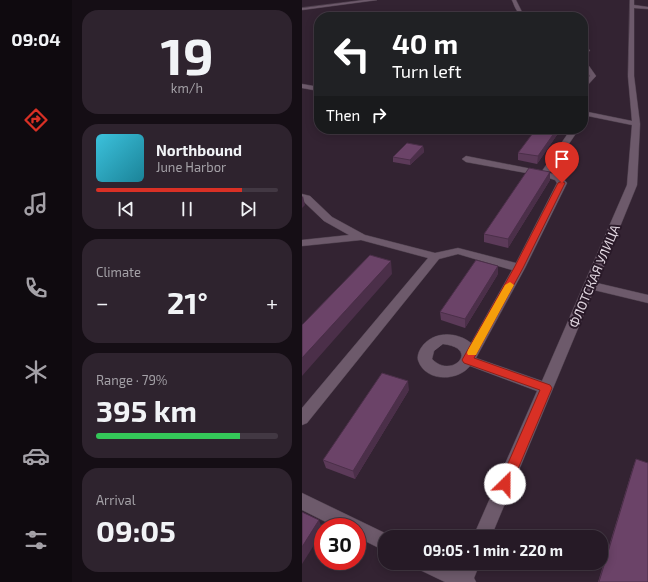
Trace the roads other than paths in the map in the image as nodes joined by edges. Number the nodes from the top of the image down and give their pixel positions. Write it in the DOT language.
graph roads {
  1 [pos="371,0"];
  2 [pos="375,0"];
  3 [pos="514,0"];
  4 [pos="632,3"];
  5 [pos="648,8"];
  6 [pos="302,9"];
  7 [pos="520,12"];
  8 [pos="588,70"];
  9 [pos="588,82"];
  10 [pos="302,86"];
  11 [pos="314,87"];
  12 [pos="588,116"];
  13 [pos="638,126"];
  14 [pos="572,134"];
  15 [pos="466,159"];
  16 [pos="544,174"];
  17 [pos="302,196"];
  18 [pos="361,237"];
  19 [pos="302,243"];
  20 [pos="435,256"];
  21 [pos="519,268"];
  22 [pos="590,285"];
  23 [pos="648,299"];
  24 [pos="546,388"];
  25 [pos="302,419"];
  26 [pos="302,501"];
  27 [pos="336,518"];
  28 [pos="485,530"];
  29 [pos="366,533"];
  30 [pos="378,539"];
  31 [pos="441,570"];
  32 [pos="468,570"];
  33 [pos="464,582"];
  1 -- 2 [label="street"];
  1 -- 6 [label="street"];
  3 -- 7 [label="street"];
  4 -- 5 [label="street"];
  4 -- 13 [label="street, ФЛОТСКАЯ УЛИЦА"];
  8 -- 9 [label="street"];
  10 -- 11 [label="street"];
  12 -- 13 [label="street"];
  13 -- 22 [label="street, ФЛОТСКАЯ УЛИЦА"];
  14 -- 16 [label="street"];
  15 -- 16 [label="street"];
  16 -- 21 [label="street"];
  17 -- 18 [label="street"];
  18 -- 19 [label="street"];
  18 -- 20 [label="street"];
  20 -- 21 [label="street"];
  20 -- 25 [label="street"];
  21 -- 24 [label="street"];
  22 -- 23 [label="street"];
  22 -- 24 [label="street, ФЛОТСКАЯ УЛИЦА"];
  24 -- 28 [label="street, ФЛОТСКАЯ УЛИЦА"];
  26 -- 27 [label="street"];
  29 -- 30 [label="street"];
  31 -- 33 [label="street"];
  32 -- 33 [label="street"];
}
